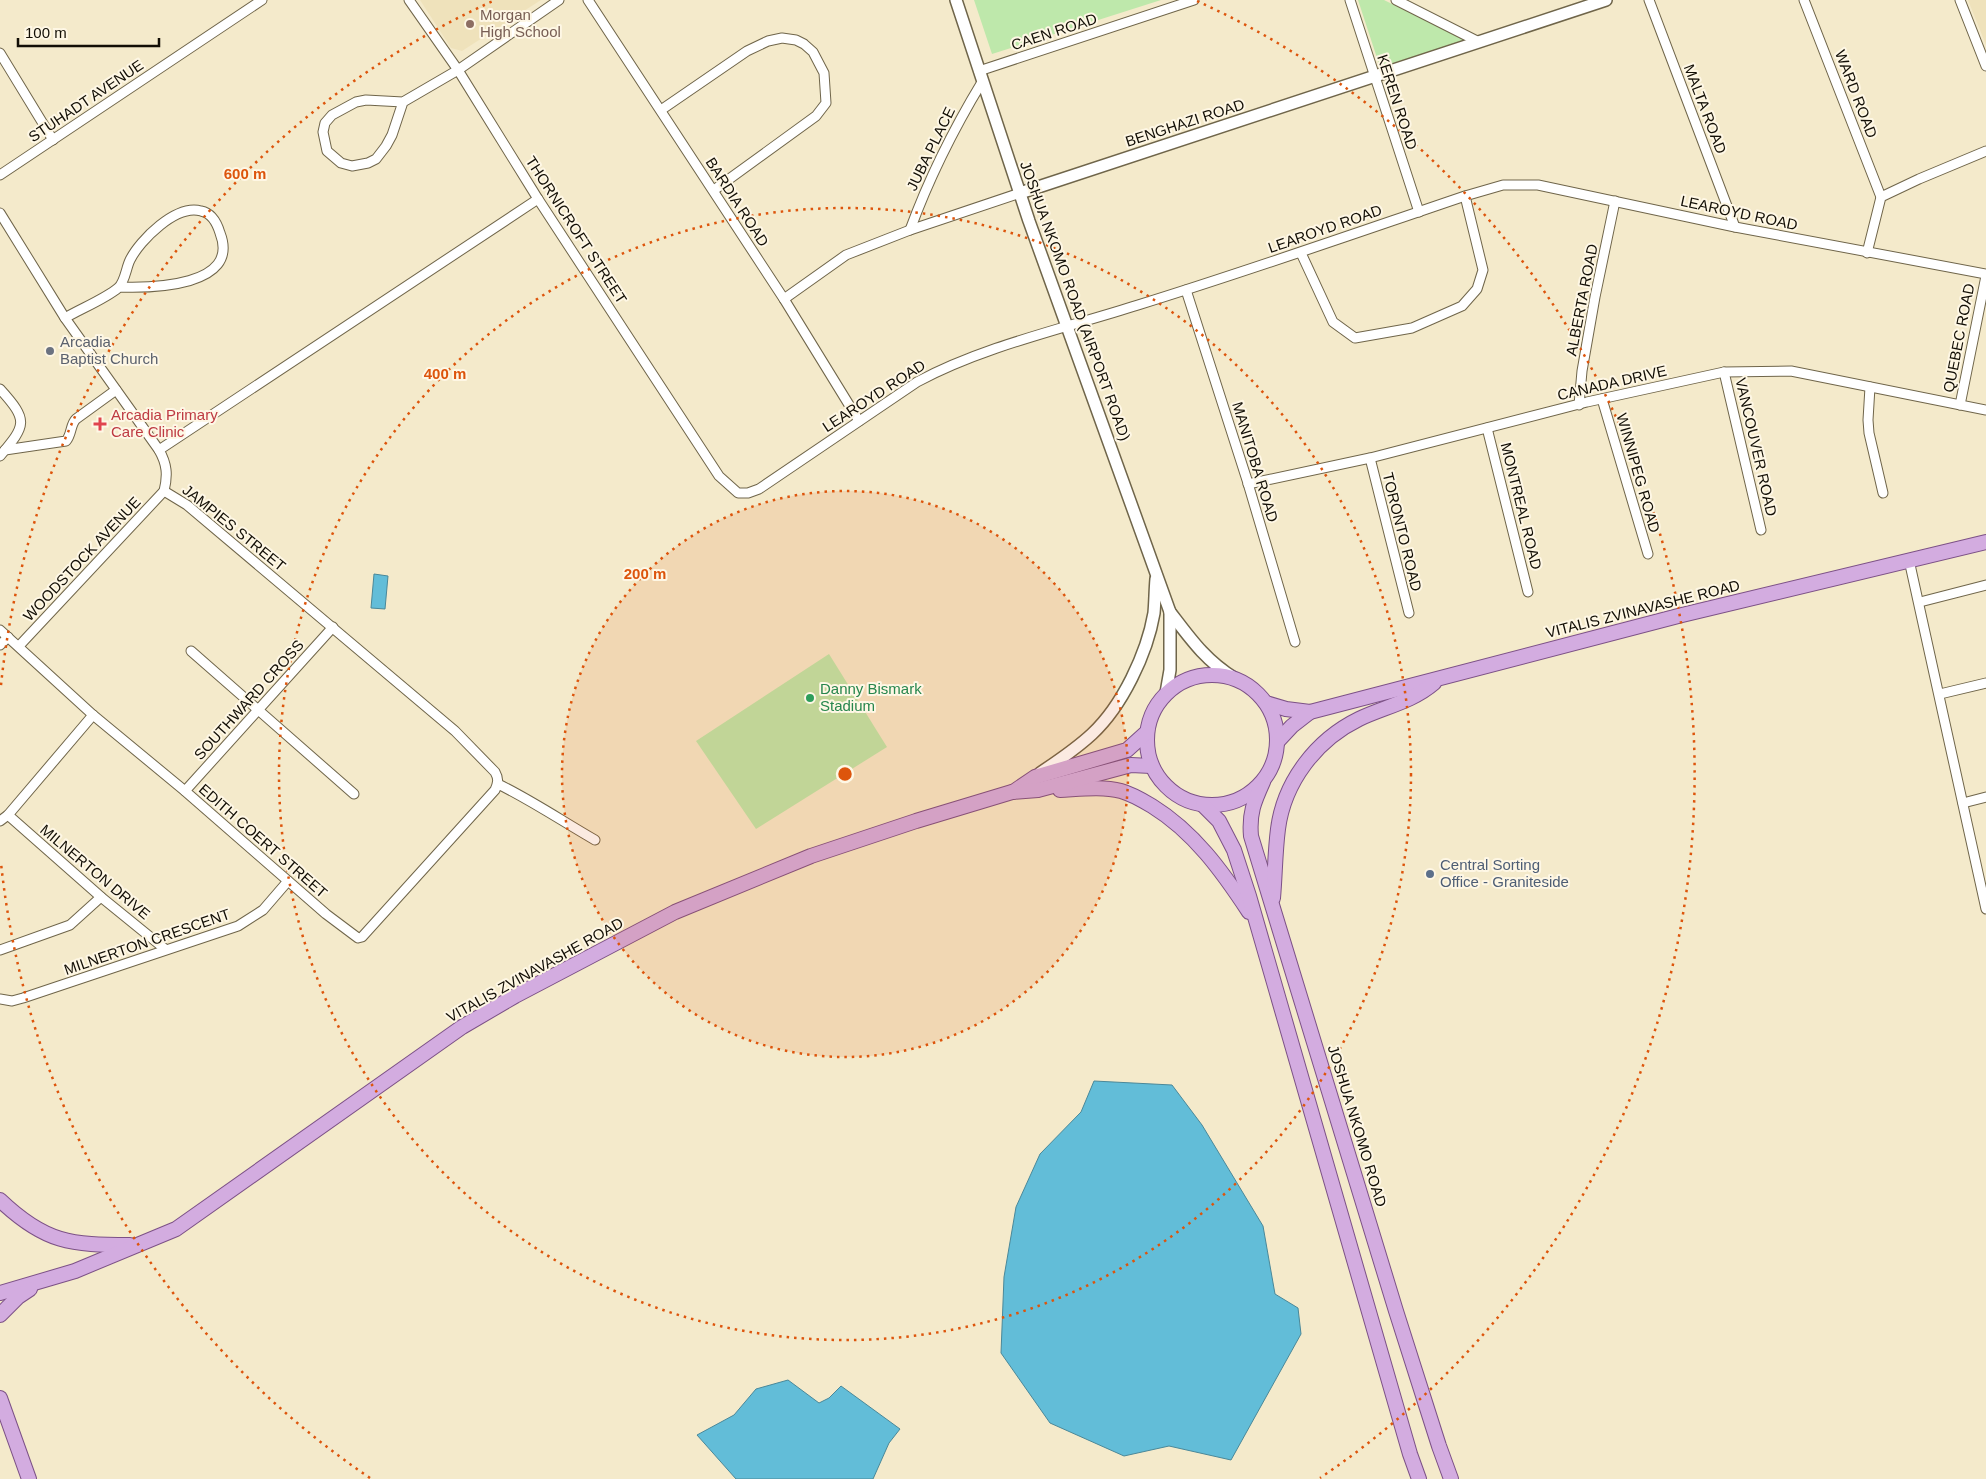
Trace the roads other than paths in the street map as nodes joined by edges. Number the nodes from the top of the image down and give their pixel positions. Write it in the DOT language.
graph roads {
  1 [pos="262,0"];
  2 [pos="409,0"];
  3 [pos="559,0"];
  4 [pos="588,0"];
  5 [pos="956,0"];
  6 [pos="1194,0"];
  7 [pos="1350,0"];
  8 [pos="1396,0"];
  9 [pos="1606,0"];
  10 [pos="1649,0"];
  11 [pos="1804,0"];
  12 [pos="1960,0"];
  13 [pos="1479,42"];
  14 [pos="0,53"];
  15 [pos="1986,66"];
  16 [pos="458,70"];
  17 [pos="1374,76"];
  18 [pos="981,77"];
  19 [pos="403,102"];
  20 [pos="661,110"];
  21 [pos="53,140"];
  22 [pos="1986,151"];
  23 [pos="0,175"];
  24 [pos="714,190"];
  25 [pos="1020,193"];
  26 [pos="1465,196"];
  27 [pos="1881,197"];
  28 [pos="538,199"];
  29 [pos="1616,201"];
  30 [pos="1419,212"];
  31 [pos="0,213"];
  32 [pos="1735,227"];
  33 [pos="910,230"];
  34 [pos="1300,253"];
  35 [pos="1867,253"];
  36 [pos="1986,275"];
  37 [pos="120,287"];
  38 [pos="1186,290"];
  39 [pos="784,299"];
  40 [pos="65,318"];
  41 [pos="1068,328"];
  42 [pos="1724,372"];
  43 [pos="1870,387"];
  44 [pos="0,389"];
  45 [pos="116,390"];
  46 [pos="1602,399"];
  47 [pos="1579,405"];
  48 [pos="1960,406"];
  49 [pos="1986,410"];
  50 [pos="859,421"];
  51 [pos="1487,428"];
  52 [pos="159,450"];
  53 [pos="3,452"];
  54 [pos="1370,458"];
  55 [pos="719,476"];
  56 [pos="1248,484"];
  57 [pos="164,491"];
  58 [pos="1883,493"];
  59 [pos="1762,530"];
  60 [pos="1986,542"];
  61 [pos="1648,554"];
  62 [pos="1909,560"];
  63 [pos="1157,576"];
  64 [pos="1986,585"];
  65 [pos="1528,592"];
  66 [pos="1920,602"];
  67 [pos="1170,612"];
  68 [pos="1409,613"];
  69 [pos="333,628"];
  70 [pos="0,630"];
  71 [pos="8,637"];
  72 [pos="1294,642"];
  73 [pos="0,645"];
  74 [pos="19,646"];
  75 [pos="191,650"];
  76 [pos="1234,678"];
  77 [pos="1438,679"];
  78 [pos="1986,683"];
  79 [pos="1166,693"];
  80 [pos="1940,694"];
  81 [pos="1266,703"];
  82 [pos="259,710"];
  83 [pos="1310,712"];
  84 [pos="93,715"];
  85 [pos="1147,732"];
  86 [pos="1278,741"];
  87 [pos="1151,766"];
  88 [pos="1262,782"];
  89 [pos="1037,784"];
  90 [pos="496,787"];
  91 [pos="185,791"];
  92 [pos="354,794"];
  93 [pos="1986,797"];
  94 [pos="1963,803"];
  95 [pos="1203,805"];
  96 [pos="8,815"];
  97 [pos="0,821"];
  98 [pos="595,840"];
  99 [pos="288,881"];
  100 [pos="101,898"];
  101 [pos="1273,907"];
  102 [pos="1986,909"];
  103 [pos="1257,923"];
  104 [pos="165,949"];
  105 [pos="0,950"];
  106 [pos="0,998"];
  107 [pos="0,1200"];
  108 [pos="138,1246"];
  109 [pos="39,1283"];
  110 [pos="0,1293"];
  111 [pos="0,1315"];
  112 [pos="0,1398"];
  113 [pos="29,1479"];
  114 [pos="1419,1479"];
  115 [pos="1451,1479"];
  1 -- 21 [label="street, STUHADT AVENUE"];
  2 -- 16 [label="street, THORNICROFT STREET"];
  3 -- 16 [label="street"];
  4 -- 20 [label="street, BARDIA ROAD"];
  5 -- 18 [label="street, JOSHUA NKOMO ROAD (AIRPORT ROAD)"];
  6 -- 18 [label="street, CAEN ROAD"];
  7 -- 17 [label="street, KEREN ROAD"];
  8 -- 13 [label="street"];
  9 -- 13 [label="street, BENGHAZI ROAD"];
  10 -- 32 [label="street, MALTA ROAD"];
  11 -- 27 [label="street, WARD ROAD"];
  12 -- 15 [label="street"];
  13 -- 17 [label="street, BENGHAZI ROAD"];
  14 -- 21 [label="street"];
  16 -- 19 [label="street"];
  16 -- 28 [label="street, THORNICROFT STREET"];
  17 -- 25 [label="street, BENGHAZI ROAD"];
  17 -- 30 [label="street, KEREN ROAD"];
  18 -- 25 [label="street, JOSHUA NKOMO ROAD (AIRPORT ROAD)"];
  18 -- 33 [label="street, JUBA PLACE"];
  19 -- 19 [label="street"];
  20 -- 24 [label="street, BARDIA ROAD"];
  20 -- 24 [label="street"];
  21 -- 23 [label="street, STUHADT AVENUE"];
  22 -- 27 [label="street"];
  24 -- 39 [label="street, BARDIA ROAD"];
  25 -- 33 [label="street, BENGHAZI ROAD"];
  25 -- 41 [label="street, JOSHUA NKOMO ROAD (AIRPORT ROAD)"];
  26 -- 29 [label="street, LEAROYD ROAD"];
  26 -- 30 [label="street, LEAROYD ROAD"];
  26 -- 34 [label="street"];
  27 -- 35 [label="street"];
  28 -- 52 [label="street"];
  28 -- 55 [label="street, THORNICROFT STREET"];
  29 -- 32 [label="street, LEAROYD ROAD"];
  29 -- 47 [label="street, ALBERTA ROAD"];
  30 -- 34 [label="street, LEAROYD ROAD"];
  31 -- 40 [label="street, JAMPIES STREET"];
  32 -- 35 [label="street, LEAROYD ROAD"];
  33 -- 39 [label="street, BENGHAZI ROAD"];
  34 -- 38 [label="street, LEAROYD ROAD"];
  35 -- 36 [label="street, LEAROYD ROAD"];
  36 -- 48 [label="street, QUEBEC ROAD"];
  37 -- 37 [label="street"];
  37 -- 40 [label="street"];
  38 -- 41 [label="street, LEAROYD ROAD"];
  38 -- 56 [label="street, MANITOBA ROAD"];
  39 -- 50 [label="street, BARDIA ROAD"];
  40 -- 45 [label="street, JAMPIES STREET"];
  41 -- 50 [label="street, LEAROYD ROAD"];
  41 -- 63 [label="street, JOSHUA NKOMO ROAD (AIRPORT ROAD)"];
  42 -- 43 [label="street, CANADA DRIVE"];
  42 -- 46 [label="street, CANADA DRIVE"];
  42 -- 59 [label="street, VANCOUVER ROAD"];
  43 -- 48 [label="street, CANADA DRIVE"];
  43 -- 58 [label="street"];
  44 -- 53 [label="street"];
  45 -- 52 [label="street, JAMPIES STREET"];
  45 -- 53 [label="street"];
  46 -- 47 [label="street, CANADA DRIVE"];
  46 -- 61 [label="street, WINNIPEG ROAD"];
  47 -- 51 [label="street, CANADA DRIVE"];
  48 -- 49 [label="street, CANADA DRIVE"];
  50 -- 55 [label="street, LEAROYD ROAD"];
  51 -- 54 [label="street, CANADA DRIVE"];
  51 -- 65 [label="street, MONTREAL ROAD"];
  52 -- 57 [label="street, JAMPIES STREET"];
  54 -- 56 [label="street, CANADA DRIVE"];
  54 -- 68 [label="street, TORONTO ROAD"];
  56 -- 72 [label="street, MANITOBA ROAD"];
  57 -- 69 [label="street, JAMPIES STREET"];
  57 -- 74 [label="street, WOODSTOCK AVENUE"];
  60 -- 62 [label="main road, VITALIS ZVINAVASHE ROAD"];
  62 -- 66 [label="street"];
  62 -- 77 [label="main road, VITALIS ZVINAVASHE ROAD"];
  63 -- 67 [label="street, JOSHUA NKOMO ROAD (AIRPORT ROAD)"];
  63 -- 89 [label="street"];
  64 -- 66 [label="street"];
  66 -- 80 [label="street"];
  67 -- 76 [label="street"];
  67 -- 79 [label="street"];
  69 -- 82 [label="street, SOUTHWARD CROSS"];
  69 -- 90 [label="street, JAMPIES STREET"];
  70 -- 71 [label="street, EDITH COERT STREET"];
  71 -- 73 [label="street"];
  71 -- 74 [label="street, EDITH COERT STREET"];
  74 -- 84 [label="street, EDITH COERT STREET"];
  75 -- 82 [label="street"];
  76 -- 79 [label="main road"];
  76 -- 81 [label="main road"];
  77 -- 83 [label="main road, VITALIS ZVINAVASHE ROAD"];
  77 -- 101 [label="main road"];
  78 -- 80 [label="street"];
  79 -- 85 [label="main road"];
  80 -- 94 [label="street"];
  81 -- 83 [label="main road, VITALIS ZVINAVASHE ROAD"];
  81 -- 86 [label="main road"];
  82 -- 91 [label="street, SOUTHWARD CROSS"];
  82 -- 92 [label="street"];
  83 -- 86 [label="main road, VITALIS ZVINAVASHE ROAD"];
  84 -- 91 [label="street, EDITH COERT STREET"];
  84 -- 96 [label="street"];
  85 -- 87 [label="main road"];
  85 -- 89 [label="main road, VITALIS ZVINAVASHE ROAD"];
  86 -- 88 [label="main road"];
  87 -- 89 [label="main road, VITALIS ZVINAVASHE ROAD"];
  87 -- 95 [label="main road"];
  88 -- 95 [label="main road"];
  88 -- 101 [label="main road, JOSHUA NKOMO ROAD"];
  89 -- 103 [label="main road"];
  89 -- 108 [label="main road, VITALIS ZVINAVASHE ROAD"];
  90 -- 98 [label="street"];
  90 -- 99 [label="street, EDITH COERT STREET"];
  91 -- 99 [label="street, EDITH COERT STREET"];
  93 -- 94 [label="street"];
  94 -- 102 [label="street"];
  95 -- 103 [label="main road"];
  96 -- 97 [label="street"];
  96 -- 100 [label="street, MILNERTON DRIVE"];
  99 -- 104 [label="street, MILNERTON CRESCENT"];
  100 -- 104 [label="street, MILNERTON DRIVE"];
  100 -- 105 [label="street"];
  101 -- 115 [label="main road, JOSHUA NKOMO ROAD"];
  103 -- 114 [label="main road"];
  104 -- 106 [label="street, MILNERTON CRESCENT"];
  107 -- 108 [label="main road"];
  108 -- 109 [label="main road, VITALIS ZVINAVASHE ROAD"];
  109 -- 110 [label="main road, VITALIS ZVINAVASHE ROAD"];
  109 -- 111 [label="main road"];
  112 -- 113 [label="main road"];
}
